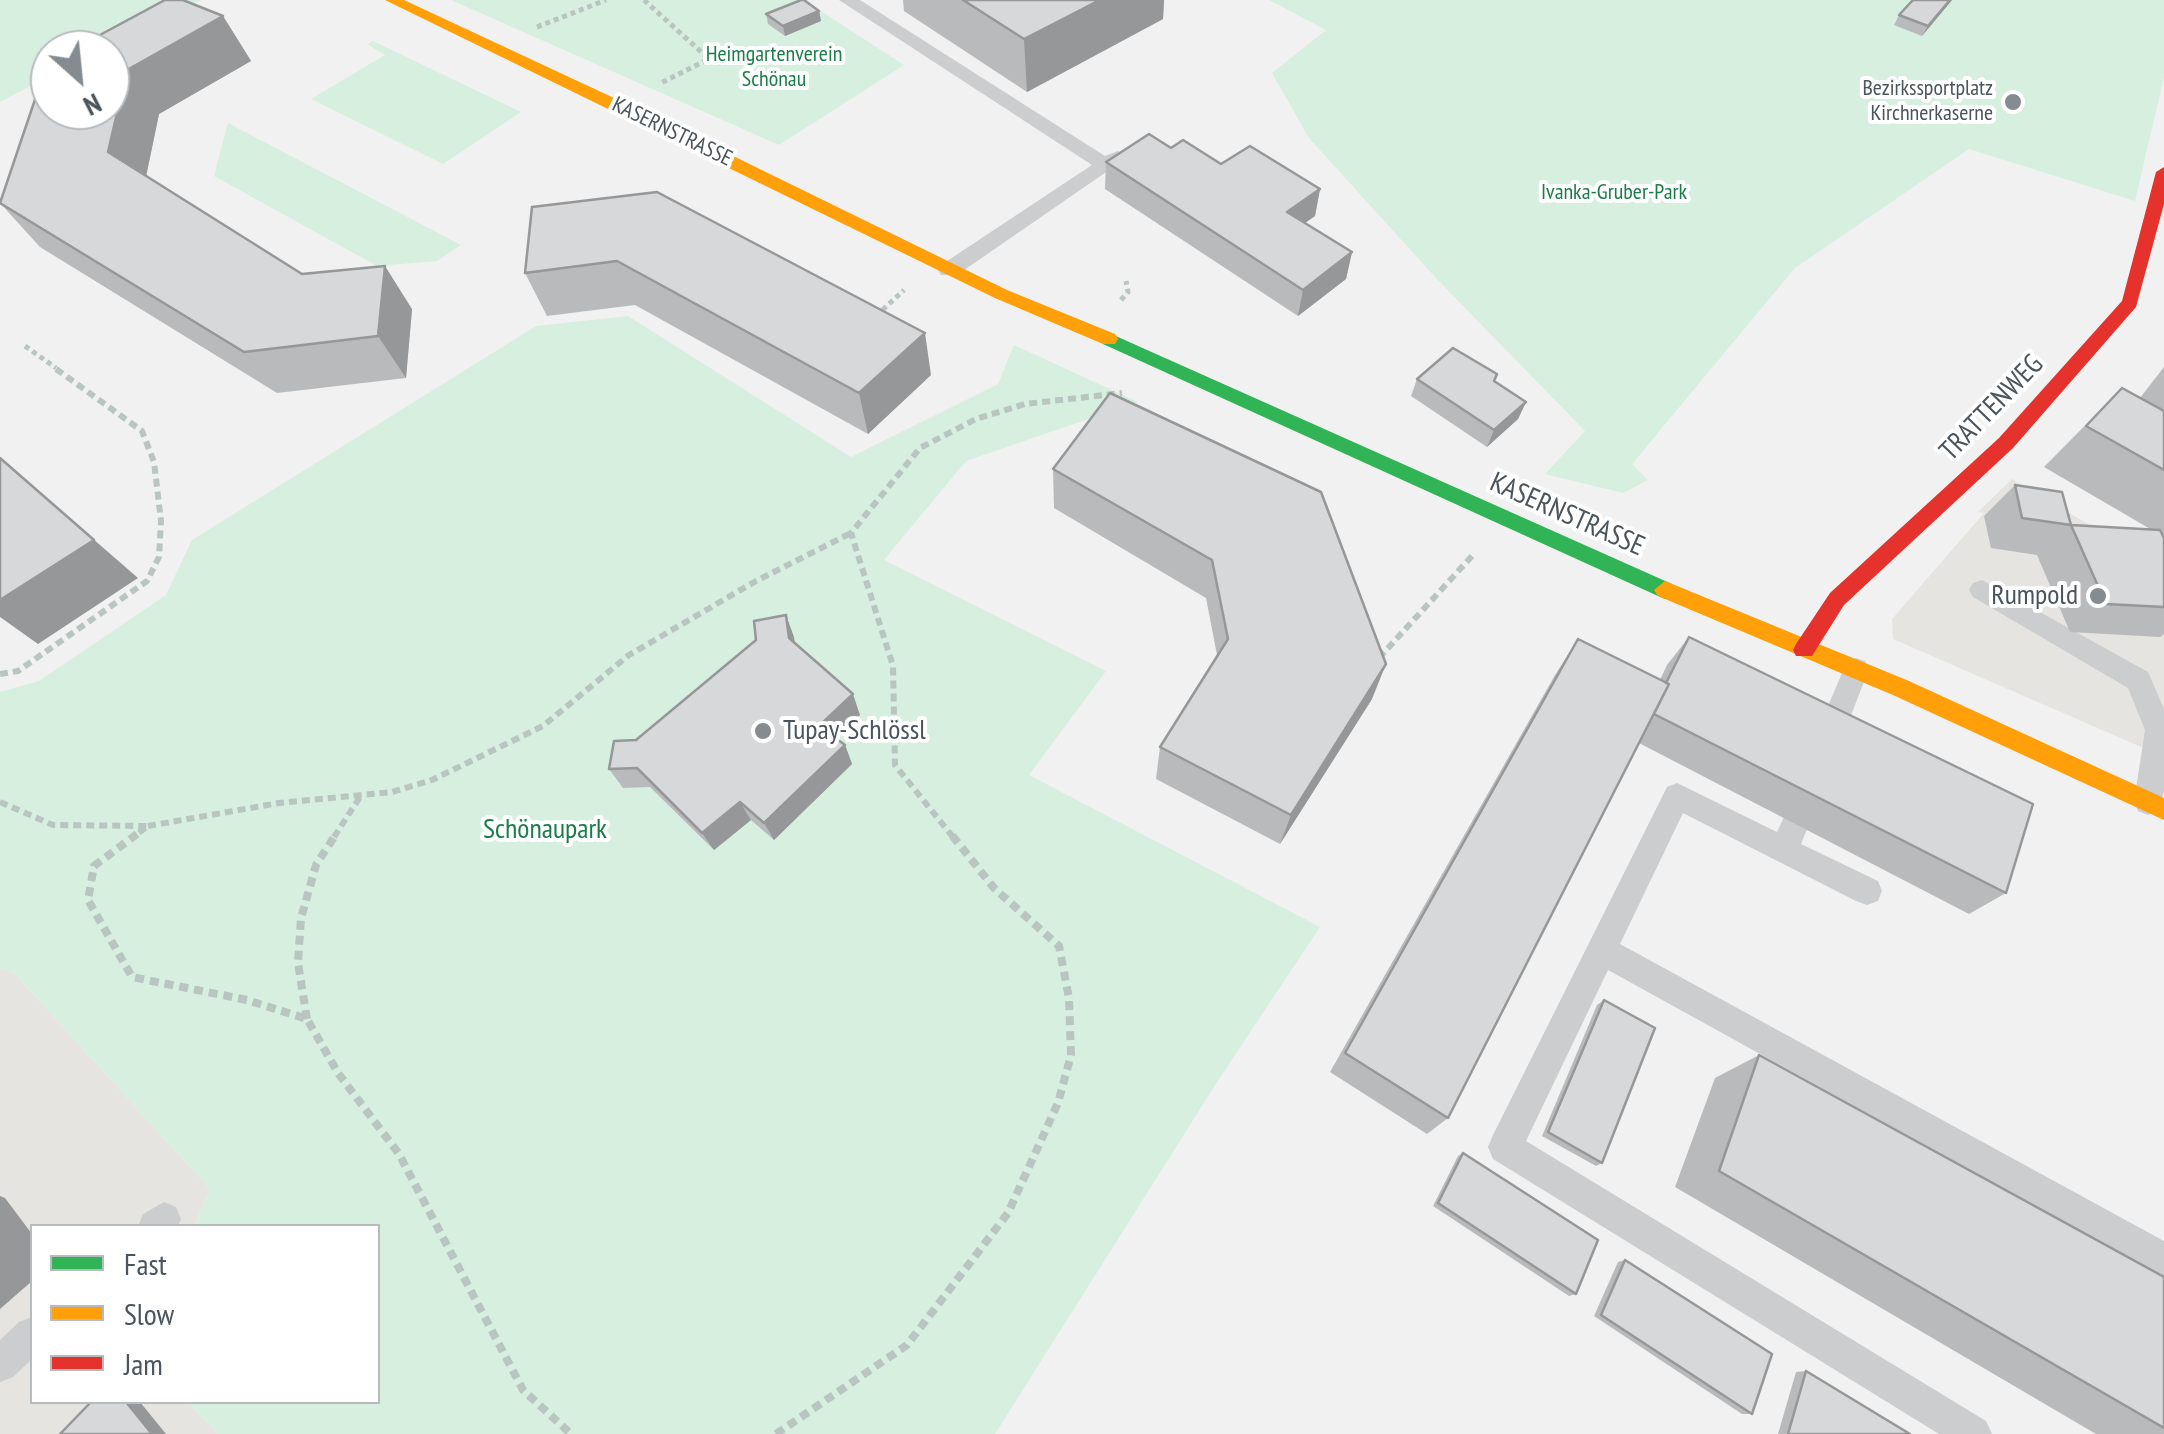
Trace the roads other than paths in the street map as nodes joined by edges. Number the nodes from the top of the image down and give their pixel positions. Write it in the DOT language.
graph roads {
  1 [pos="392,0"];
  2 [pos="848,0"];
  3 [pos="1140,144"];
  4 [pos="1105,165"];
  5 [pos="2164,172"];
  6 [pos="949,270"];
  7 [pos="1982,590"];
  8 [pos="1804,650"];
  9 [pos="1856,670"];
  10 [pos="1827,743"];
  11 [pos="2156,806"];
  12 [pos="1867,891"];
  13 [pos="1601,950"];
  14 [pos="2164,1260"];
  15 [pos="30,1337"];
  16 [pos="0,1364"];
  17 [pos="1973,1434"];
  1 -- 6 [label="street, KASERNSTRASSE"];
  2 -- 4 [label="lane"];
  3 -- 4 [label="lane"];
  4 -- 6 [label="lane"];
  5 -- 8 [label="street, TRATTENWEG"];
  6 -- 8 [label="street, KASERNSTRASSE"];
  7 -- 11 [label="lane"];
  8 -- 9 [label="street, KASERNSTRASSE"];
  9 -- 10 [label="lane"];
  9 -- 11 [label="street, KASERNSTRASSE"];
  12 -- 13 [label="lane"];
  13 -- 14 [label="lane"];
  13 -- 17 [label="lane"];
  15 -- 16 [label="lane"];
}
